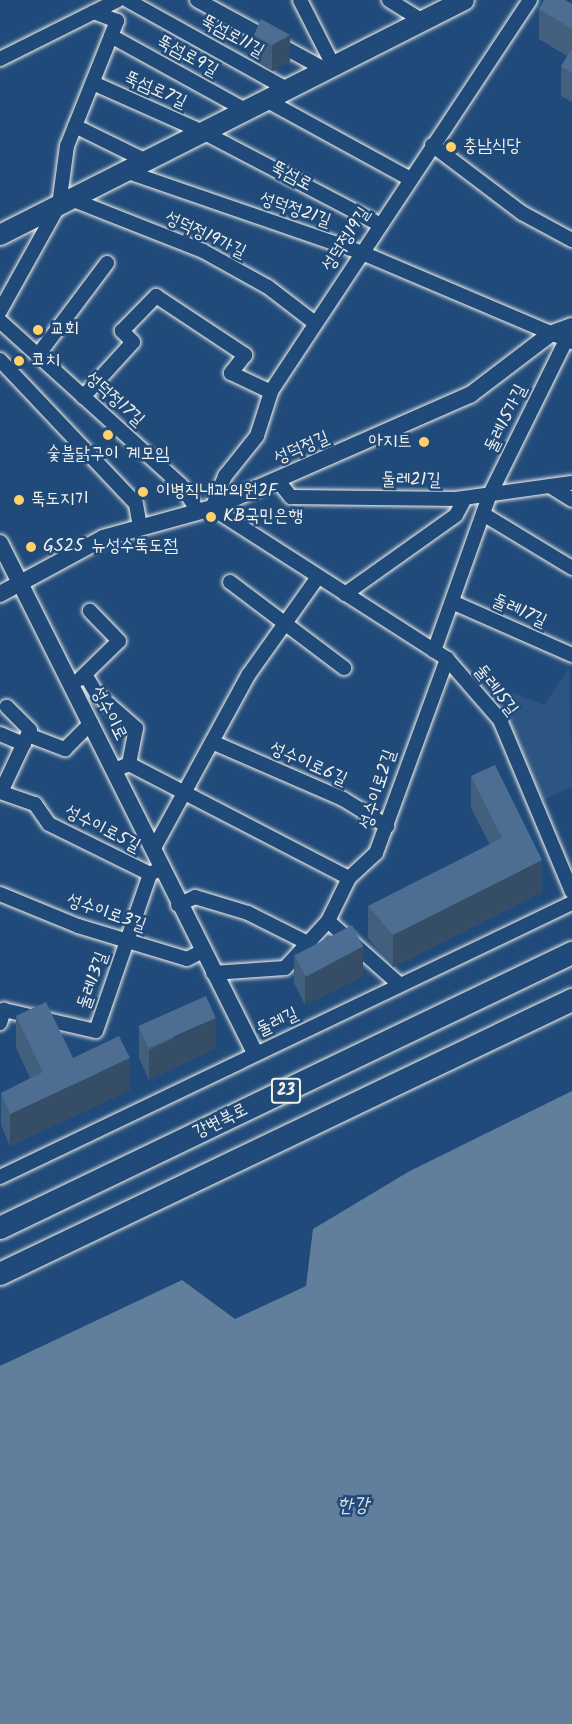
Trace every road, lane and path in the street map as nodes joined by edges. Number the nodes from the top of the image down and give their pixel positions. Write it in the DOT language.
graph roads {
  1 [pos="118,0"];
  2 [pos="127,0"];
  3 [pos="198,0"];
  4 [pos="300,0"];
  5 [pos="389,0"];
  6 [pos="464,0"];
  7 [pos="530,0"];
  8 [pos="94,12"];
  9 [pos="422,21"];
  10 [pos="111,36"];
  11 [pos="0,59"];
  12 [pos="329,67"];
  13 [pos="93,84"];
  14 [pos="287,89"];
  15 [pos="266,100"];
  16 [pos="245,110"];
  17 [pos="75,126"];
  18 [pos="203,132"];
  19 [pos="432,145"];
  20 [pos="146,161"];
  21 [pos="125,171"];
  22 [pos="410,179"];
  23 [pos="65,202"];
  24 [pos="380,224"];
  25 [pos="0,235"];
  26 [pos="572,240"];
  27 [pos="360,252"];
  28 [pos="107,263"];
  29 [pos="0,320"];
  30 [pos="315,323"];
  31 [pos="565,336"];
  32 [pos="38,355"];
  33 [pos="0,360"];
  34 [pos="271,392"];
  35 [pos="84,397"];
  36 [pos="278,481"];
  37 [pos="572,483"];
  38 [pos="550,486"];
  39 [pos="490,494"];
  40 [pos="465,498"];
  41 [pos="572,500"];
  42 [pos="205,510"];
  43 [pos="483,514"];
  44 [pos="140,526"];
  45 [pos="0,543"];
  46 [pos="572,568"];
  47 [pos="318,577"];
  48 [pos="19,582"];
  49 [pos="230,582"];
  50 [pos="0,594"];
  51 [pos="345,594"];
  52 [pos="452,602"];
  53 [pos="90,611"];
  54 [pos="285,622"];
  55 [pos="434,651"];
  56 [pos="572,655"];
  57 [pos="447,659"];
  58 [pos="344,668"];
  59 [pos="86,676"];
  60 [pos="70,683"];
  61 [pos="7,707"];
  62 [pos="91,723"];
  63 [pos="0,734"];
  64 [pos="26,739"];
  65 [pos="212,742"];
  66 [pos="122,767"];
  67 [pos="0,792"];
  68 [pos="186,793"];
  69 [pos="387,826"];
  70 [pos="154,848"];
  71 [pos="155,872"];
  72 [pos="349,878"];
  73 [pos="572,892"];
  74 [pos="0,894"];
  75 [pos="572,903"];
  76 [pos="178,905"];
  77 [pos="328,921"];
  78 [pos="127,941"];
  79 [pos="310,944"];
  80 [pos="201,952"];
  81 [pos="572,953"];
  82 [pos="213,973"];
  83 [pos="400,985"];
  84 [pos="572,1000"];
  85 [pos="1,1013"];
  86 [pos="255,1053"];
  87 [pos="0,1177"];
  88 [pos="0,1228"];
  89 [pos="0,1274"];
  1 -- 8 [label="street"];
  2 -- 14 [label="street, 뚝섬로11길"];
  3 -- 12 [label="street"];
  4 -- 12 [label="street"];
  5 -- 9 [label="street"];
  6 -- 9 [label="main road"];
  7 -- 19 [label="street, 성덕정19길"];
  8 -- 10 [label="street"];
  8 -- 11 [label="street"];
  9 -- 12 [label="main road"];
  10 -- 13 [label="street"];
  10 -- 16 [label="street, 뚝섬로9길"];
  12 -- 14 [label="main road"];
  13 -- 17 [label="street"];
  13 -- 18 [label="street, 뚝섬로7길"];
  14 -- 15 [label="main road"];
  15 -- 16 [label="main road"];
  15 -- 22 [label="street"];
  16 -- 18 [label="main road"];
  17 -- 20 [label="street"];
  17 -- 23 [label="street"];
  18 -- 20 [label="main road"];
  18 -- 24 [label="street, 뚝섬로"];
  19 -- 22 [label="street, 성덕정19길"];
  19 -- 26 [label="street"];
  20 -- 21 [label="main road"];
  21 -- 23 [label="main road"];
  21 -- 27 [label="street, 성덕정21길"];
  22 -- 24 [label="street, 성덕정19길"];
  23 -- 25 [label="main road"];
  23 -- 29 [label="street"];
  23 -- 30 [label="street, 성덕정19가길"];
  24 -- 27 [label="street, 성덕정19길"];
  27 -- 30 [label="street, 성덕정19길"];
  27 -- 31 [label="street, 성덕정21길"];
  28 -- 32 [label="street"];
  29 -- 32 [label="street, 성덕정17길"];
  30 -- 34 [label="street, 성덕정19길"];
  31 -- 36 [label="street, 성덕정길"];
  31 -- 39 [label="street, 둘레15가길"];
  32 -- 35 [label="street, 성덕정17길"];
  33 -- 44 [label="street"];
  34 -- 35 [label="street"];
  34 -- 42 [label="street, 성덕정19길"];
  35 -- 42 [label="street, 성덕정17길"];
  36 -- 40 [label="street, 둘레21길"];
  36 -- 42 [label="street, 성덕정길"];
  37 -- 38 [label="street, 둘레21길"];
  38 -- 39 [label="street, 둘레21길"];
  38 -- 41 [label="street"];
  39 -- 40 [label="street, 둘레21길"];
  39 -- 43 [label="street, 둘레15가길"];
  40 -- 51 [label="street"];
  42 -- 44 [label="street, 성덕정길"];
  42 -- 47 [label="street, 둘레15길"];
  43 -- 46 [label="street"];
  43 -- 52 [label="street, 둘레15가길"];
  44 -- 48 [label="street, 성덕정길"];
  45 -- 48 [label="street, 성수이로"];
  47 -- 51 [label="street, 둘레15길"];
  47 -- 54 [label="street"];
  48 -- 50 [label="street, 성덕정길"];
  48 -- 60 [label="street, 성수이로"];
  49 -- 54 [label="street"];
  51 -- 55 [label="street, 둘레15길"];
  52 -- 55 [label="street, 둘레15가길"];
  52 -- 56 [label="street, 둘레17길"];
  53 -- 59 [label="street"];
  54 -- 58 [label="street"];
  54 -- 65 [label="street"];
  55 -- 57 [label="street, 둘레15길"];
  57 -- 69 [label="street, 성수이로2길"];
  57 -- 73 [label="street, 둘레15길"];
  59 -- 60 [label="street"];
  59 -- 66 [label="street"];
  60 -- 62 [label="street, 성수이로"];
  61 -- 64 [label="street"];
  62 -- 64 [label="street"];
  62 -- 66 [label="street, 성수이로"];
  63 -- 64 [label="street"];
  64 -- 67 [label="street, 성수이로5길"];
  65 -- 68 [label="street"];
  65 -- 69 [label="street, 성수이로6길"];
  66 -- 68 [label="street"];
  66 -- 70 [label="street, 성수이로"];
  67 -- 71 [label="street, 성수이로5길"];
  68 -- 70 [label="street"];
  68 -- 72 [label="street"];
  69 -- 72 [label="street, 성수이로2길"];
  70 -- 71 [label="street, 성수이로"];
  71 -- 76 [label="street, 성수이로"];
  71 -- 78 [label="street, 둘레13길"];
  72 -- 77 [label="street, 성수이로2길"];
  74 -- 78 [label="street, 성수이로3길"];
  75 -- 83 [label="street, 둘레길"];
  76 -- 79 [label="street"];
  76 -- 80 [label="street, 성수이로"];
  77 -- 79 [label="street, 성수이로2길"];
  77 -- 83 [label="street"];
  78 -- 80 [label="street, 성수이로3길"];
  78 -- 85 [label="street, 둘레13길"];
  79 -- 82 [label="street, 성수이로2길"];
  80 -- 82 [label="street, 성수이로"];
  81 -- 88 [label="highway, 강변북로 / 23"];
  82 -- 86 [label="street, 성수이로"];
  83 -- 86 [label="street, 둘레길"];
  84 -- 89 [label="highway, 23"];
  86 -- 87 [label="street, 둘레길"];
}
